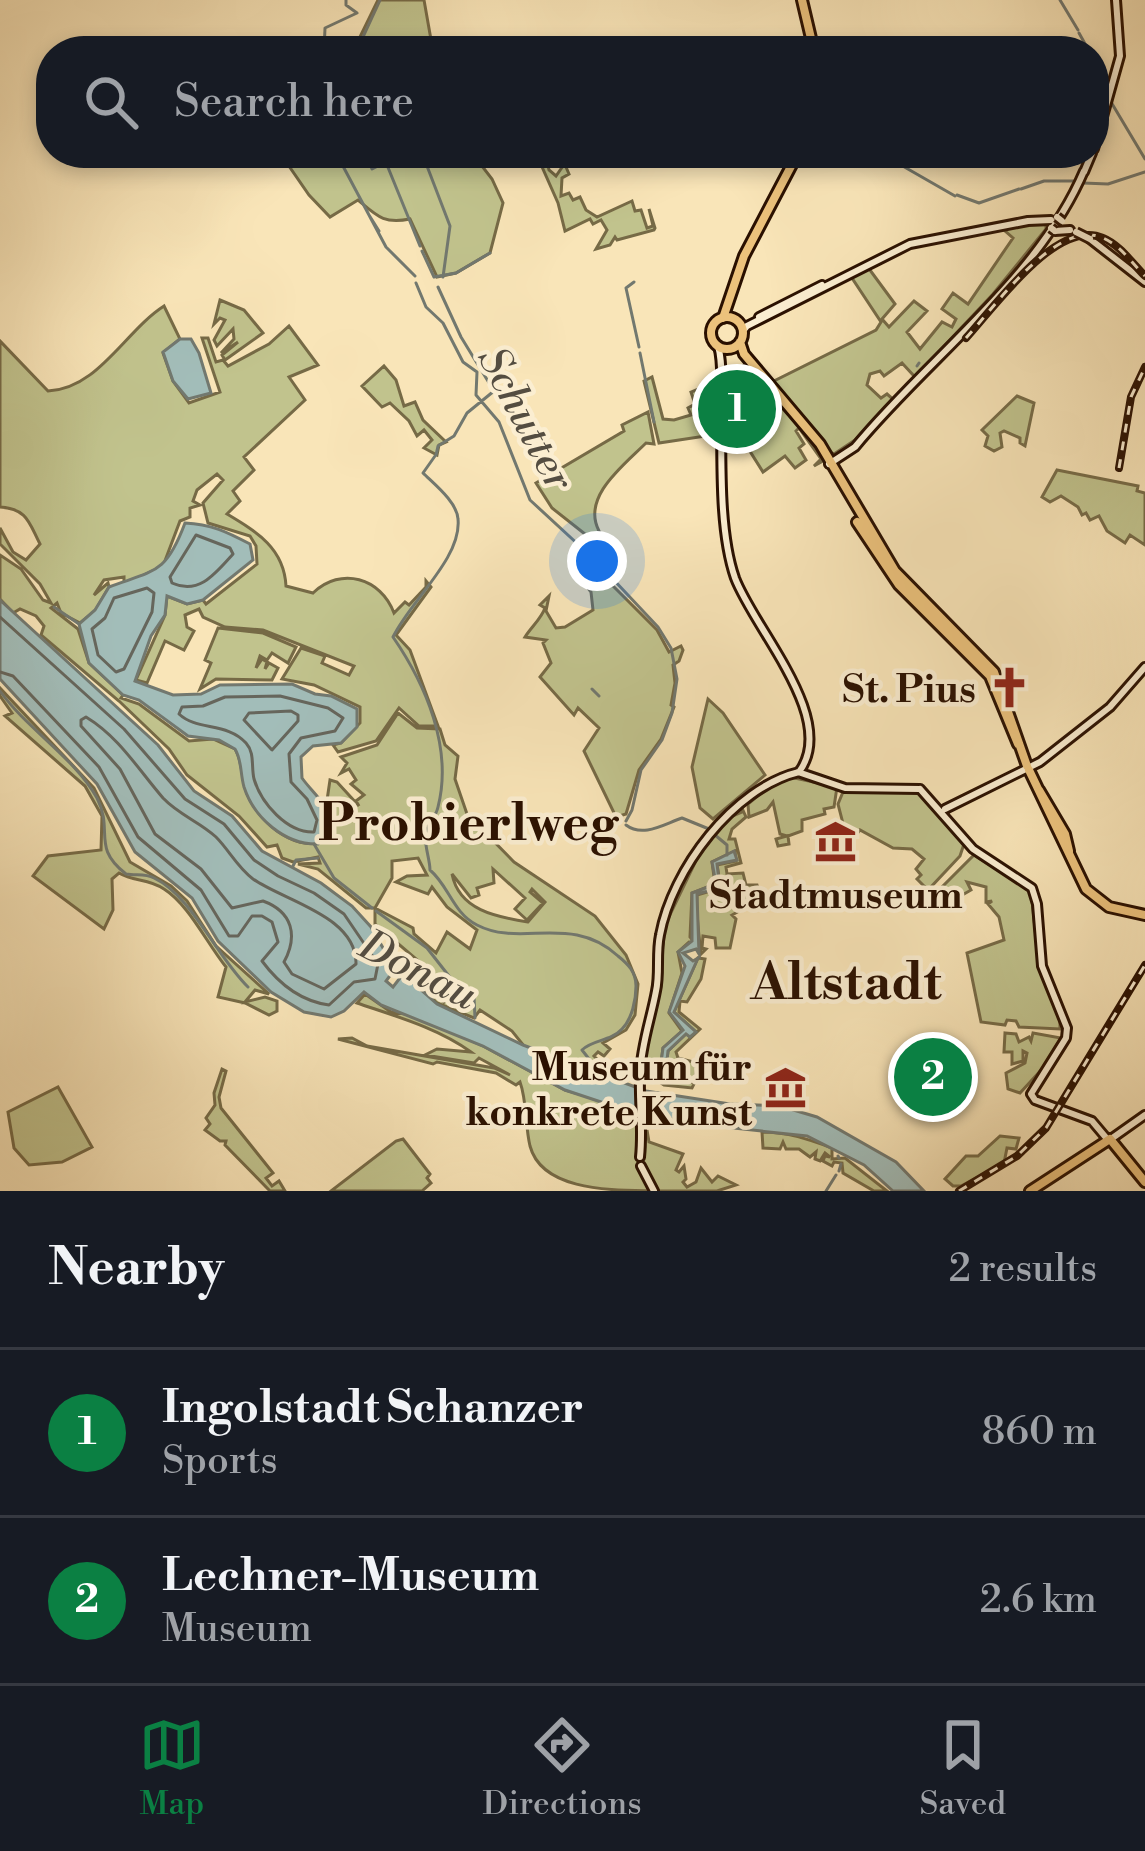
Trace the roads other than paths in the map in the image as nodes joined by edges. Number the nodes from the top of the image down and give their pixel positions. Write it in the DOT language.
graph roads {
  1 [pos="802,0"];
  2 [pos="1117,3"];
  3 [pos="1113,20"];
  4 [pos="810,36"];
  5 [pos="1109,102"];
  6 [pos="790,168"];
  7 [pos="1085,169"];
  8 [pos="1057,225"];
  9 [pos="1020,269"];
  10 [pos="1145,282"];
  11 [pos="1007,283"];
  12 [pos="775,309"];
  13 [pos="733,333"];
  14 [pos="747,357"];
  15 [pos="831,459"];
  16 [pos="1145,668"];
  17 [pos="1016,736"];
  18 [pos="1028,768"];
  19 [pos="801,772"];
  20 [pos="1043,798"];
  21 [pos="945,811"];
  22 [pos="1145,914"];
  23 [pos="1145,1115"];
  24 [pos="1110,1141"];
  25 [pos="1145,1183"];
  26 [pos="656,1191"];
  27 [pos="1030,1191"];
  1 -- 4 [label="main road"];
  2 -- 3 [label="main road"];
  2 -- 5 [label="main road"];
  6 -- 13 [label="main road"];
  7 -- 8 [label="main road"];
  7 -- 8 [label="main road"];
  7 -- 9 [label="main road"];
  8 -- 9 [label="main road"];
  8 -- 10 [label="main road, bridge"];
  8 -- 11 [label="main road"];
  8 -- 12 [label="main road"];
  9 -- 11 [label="main road"];
  11 -- 15 [label="main road"];
  12 -- 13 [label="main road"];
  12 -- 13 [label="main road"];
  13 -- 14 [label="main road"];
  13 -- 14 [label="main road"];
  13 -- 15 [label="main road"];
  13 -- 19 [label="main road"];
  14 -- 15 [label="main road"];
  15 -- 17 [label="main road"];
  16 -- 18 [label="main road"];
  17 -- 18 [label="main road"];
  17 -- 18 [label="main road"];
  18 -- 20 [label="main road"];
  18 -- 20 [label="main road"];
  18 -- 21 [label="main road"];
  19 -- 21 [label="main road"];
  19 -- 26 [label="main road"];
  20 -- 22 [label="main road"];
  21 -- 24 [label="main road"];
  23 -- 24 [label="main road"];
  24 -- 25 [label="main road"];
  24 -- 27 [label="main road"];
}
